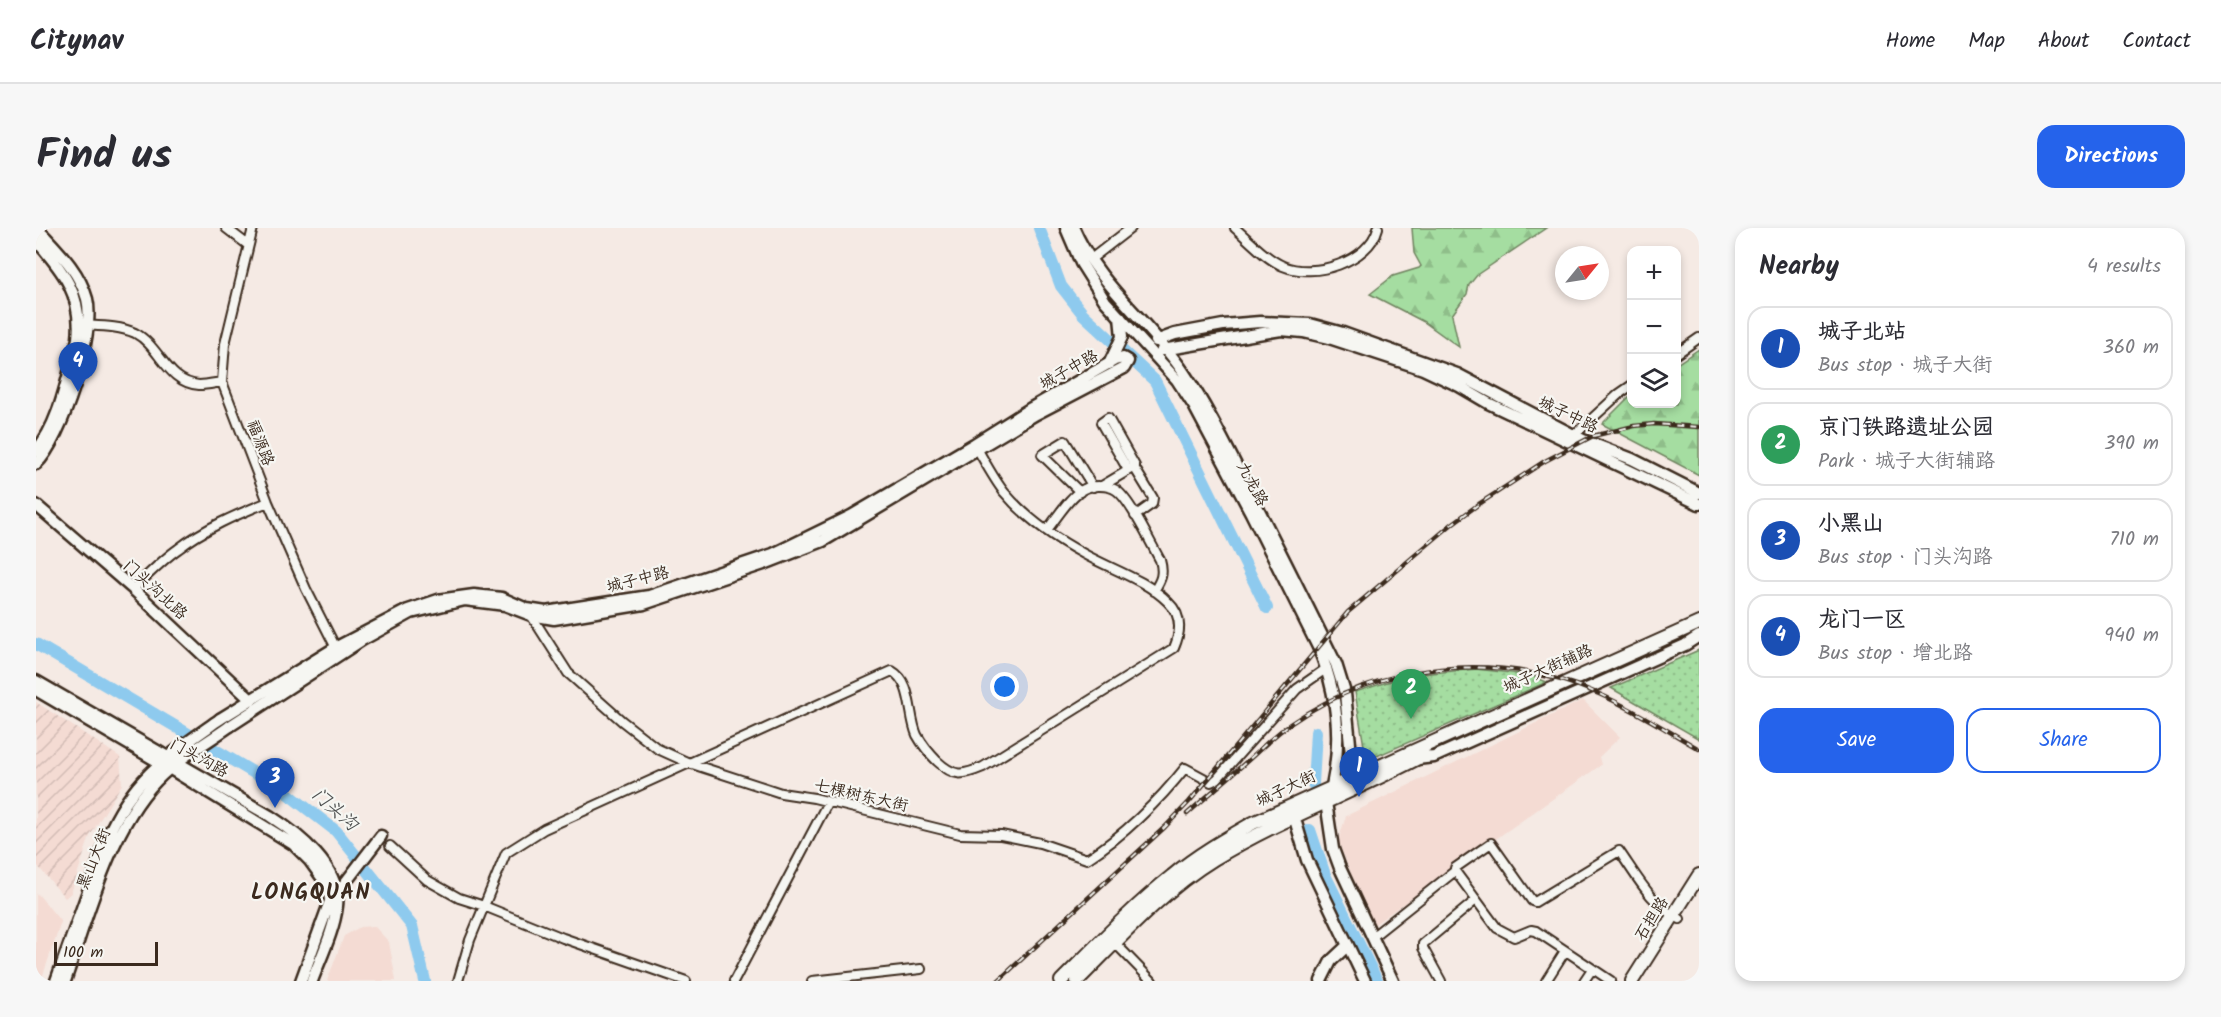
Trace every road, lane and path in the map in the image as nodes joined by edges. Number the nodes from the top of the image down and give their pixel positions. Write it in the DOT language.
graph roads {
  1 [pos="38,228"];
  2 [pos="226,228"];
  3 [pos="253,228"];
  4 [pos="1066,228"];
  5 [pos="1074,228"];
  6 [pos="1131,228"];
  7 [pos="1235,228"];
  8 [pos="1378,228"];
  9 [pos="36,240"];
  10 [pos="248,245"];
  11 [pos="1091,259"];
  12 [pos="1120,317"];
  13 [pos="84,325"];
  14 [pos="1699,338"];
  15 [pos="1163,344"];
  16 [pos="1150,349"];
  17 [pos="1681,351"];
  18 [pos="1109,364"];
  19 [pos="222,382"];
  20 [pos="1627,389"];
  21 [pos="1574,435"];
  22 [pos="976,447"];
  23 [pos="36,451"];
  24 [pos="36,464"];
  25 [pos="1131,468"];
  26 [pos="1114,479"];
  27 [pos="1097,487"];
  28 [pos="1080,492"];
  29 [pos="1699,493"];
  30 [pos="268,502"];
  31 [pos="1126,502"];
  32 [pos="1699,504"];
  33 [pos="36,506"];
  34 [pos="1135,516"];
  35 [pos="1047,530"];
  36 [pos="133,589"];
  37 [pos="1154,591"];
  38 [pos="529,612"];
  39 [pos="1699,621"];
  40 [pos="1699,634"];
  41 [pos="338,651"];
  42 [pos="1327,668"];
  43 [pos="36,681"];
  44 [pos="36,690"];
  45 [pos="251,700"];
  46 [pos="1415,755"];
  47 [pos="168,763"];
  48 [pos="689,763"];
  49 [pos="1368,771"];
  50 [pos="1332,786"];
  51 [pos="828,802"];
  52 [pos="1326,802"];
  53 [pos="1294,816"];
  54 [pos="381,836"];
  55 [pos="390,846"];
  56 [pos="1455,871"];
  57 [pos="1699,875"];
  58 [pos="1699,889"];
  59 [pos="332,893"];
  60 [pos="1476,900"];
  61 [pos="484,906"];
  62 [pos="1677,917"];
  63 [pos="1372,936"];
  64 [pos="1111,939"];
  65 [pos="1347,946"];
  66 [pos="1565,951"];
  67 [pos="921,969"];
  68 [pos="1592,969"];
  69 [pos="56,981"];
  70 [pos="65,981"];
  71 [pos="301,981"];
  72 [pos="312,981"];
  73 [pos="458,981"];
  74 [pos="686,981"];
  75 [pos="734,981"];
  76 [pos="812,981"];
  77 [pos="1061,981"];
  78 [pos="1077,981"];
  79 [pos="1152,981"];
  80 [pos="1321,981"];
  81 [pos="1365,981"];
  82 [pos="1393,981"];
  83 [pos="1441,981"];
  84 [pos="1546,981"];
  85 [pos="1584,981"];
  86 [pos="1611,981"];
  87 [pos="1632,981"];
  88 [pos="1642,981"];
  1 -- 13 [label="main road"];
  2 -- 10 [label="street"];
  3 -- 10 [label="street, 福源路"];
  4 -- 12 [label="main road, 九龙路"];
  5 -- 11 [label="main road, 九龙路"];
  6 -- 11 [label="street"];
  7 -- 8 [label="street"];
  9 -- 13 [label="main road"];
  10 -- 19 [label="street, 福源路"];
  11 -- 15 [label="main road, 九龙路"];
  12 -- 16 [label="main road, 九龙路"];
  12 -- 18 [label="main road"];
  13 -- 19 [label="street"];
  13 -- 23 [label="main road"];
  13 -- 24 [label="main road"];
  14 -- 17 [label="street"];
  15 -- 16 [label="main road, 城子中路"];
  15 -- 21 [label="main road, 城子中路"];
  15 -- 32 [label="main road, 城子中路"];
  15 -- 49 [label="main road, 九龙路"];
  16 -- 42 [label="main road, 九龙路"];
  18 -- 22 [label="main road, 城子中路"];
  18 -- 22 [label="main road, 城子中路"];
  19 -- 30 [label="street, 福源路"];
  20 -- 21 [label="street"];
  21 -- 29 [label="main road, 城子中路"];
  22 -- 35 [label="street"];
  22 -- 38 [label="main road, 城子中路"];
  25 -- 25 [label="street"];
  25 -- 26 [label="street"];
  25 -- 34 [label="street"];
  26 -- 27 [label="street"];
  26 -- 31 [label="street"];
  27 -- 28 [label="street"];
  27 -- 28 [label="street"];
  27 -- 31 [label="street"];
  28 -- 35 [label="street"];
  30 -- 36 [label="street"];
  30 -- 41 [label="street, 福源路"];
  31 -- 34 [label="street"];
  33 -- 36 [label="main road, 门头沟北路"];
  34 -- 37 [label="street"];
  35 -- 37 [label="street"];
  36 -- 45 [label="main road, 门头沟北路"];
  37 -- 48 [label="street"];
  38 -- 41 [label="main road, 城子中路"];
  38 -- 48 [label="street, 七棵树东大街"];
  39 -- 46 [label="main road, 城子大街"];
  40 -- 46 [label="main road, 城子大街"];
  41 -- 45 [label="main road, 城子中路"];
  41 -- 47 [label="main road, 城子中路"];
  42 -- 50 [label="main road, 九龙路"];
  42 -- 51 [label="street, 七棵树东大街"];
  43 -- 47 [label="main road, 门头沟路"];
  44 -- 47 [label="main road, 门头沟路"];
  45 -- 47 [label="main road, 城子中路"];
  46 -- 49 [label="main road, 城子大街"];
  46 -- 52 [label="main road, 城子大街"];
  47 -- 59 [label="main road, 门头沟路"];
  47 -- 69 [label="main road, 黑山大街"];
  47 -- 70 [label="main road, 黑山大街"];
  48 -- 51 [label="street, 七棵树东大街"];
  48 -- 61 [label="street"];
  49 -- 50 [label="main road, 城子大街"];
  50 -- 64 [label="main road, 城子大街"];
  51 -- 75 [label="street"];
  52 -- 53 [label="main road, 城子大街"];
  52 -- 63 [label="main road"];
  53 -- 64 [label="main road, 城子大街"];
  53 -- 65 [label="main road"];
  54 -- 59 [label="main road"];
  55 -- 61 [label="street"];
  56 -- 60 [label="street"];
  56 -- 62 [label="street"];
  56 -- 63 [label="street"];
  57 -- 62 [label="main road, 石担路"];
  58 -- 62 [label="main road, 石担路"];
  59 -- 71 [label="main road"];
  59 -- 72 [label="main road"];
  60 -- 66 [label="street"];
  60 -- 83 [label="street"];
  61 -- 73 [label="street"];
  61 -- 74 [label="street"];
  62 -- 87 [label="main road, 石担路"];
  62 -- 88 [label="main road, 石担路"];
  63 -- 82 [label="main road"];
  64 -- 77 [label="main road"];
  64 -- 78 [label="main road"];
  64 -- 79 [label="street"];
  65 -- 80 [label="main road"];
  65 -- 81 [label="main road"];
  66 -- 68 [label="street"];
  66 -- 84 [label="street"];
  67 -- 76 [label="street"];
  68 -- 85 [label="street"];
  68 -- 86 [label="street"];
}
